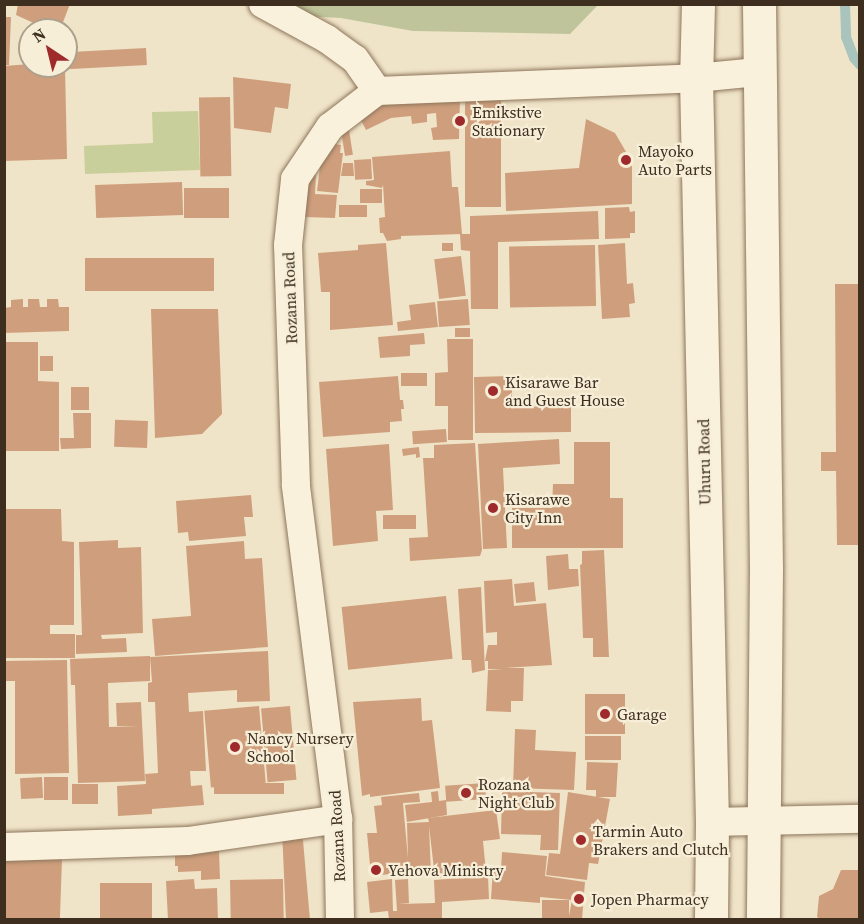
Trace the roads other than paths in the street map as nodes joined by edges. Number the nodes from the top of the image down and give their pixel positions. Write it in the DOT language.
graph roads {
  1 [pos="263,4"];
  2 [pos="698,4"];
  3 [pos="759,4"];
  4 [pos="758,72"];
  5 [pos="696,78"];
  6 [pos="377,91"];
  7 [pos="339,819"];
  8 [pos="860,819"];
  9 [pos="712,822"];
  10 [pos="764,822"];
  11 [pos="4,847"];
  12 [pos="340,920"];
  13 [pos="711,920"];
  14 [pos="762,920"];
  1 -- 6 [label="street"];
  2 -- 5 [label="main road, Uhuru Road"];
  3 -- 4 [label="main road"];
  4 -- 5 [label="street"];
  4 -- 10 [label="main road"];
  5 -- 6 [label="street"];
  5 -- 9 [label="main road, Uhuru Road"];
  6 -- 7 [label="street, Rozana Road"];
  7 -- 11 [label="street"];
  7 -- 12 [label="street, Rozana Road"];
  8 -- 10 [label="street"];
  9 -- 10 [label="street"];
  9 -- 13 [label="main road, Uhuru Road"];
  10 -- 14 [label="main road"];
}
